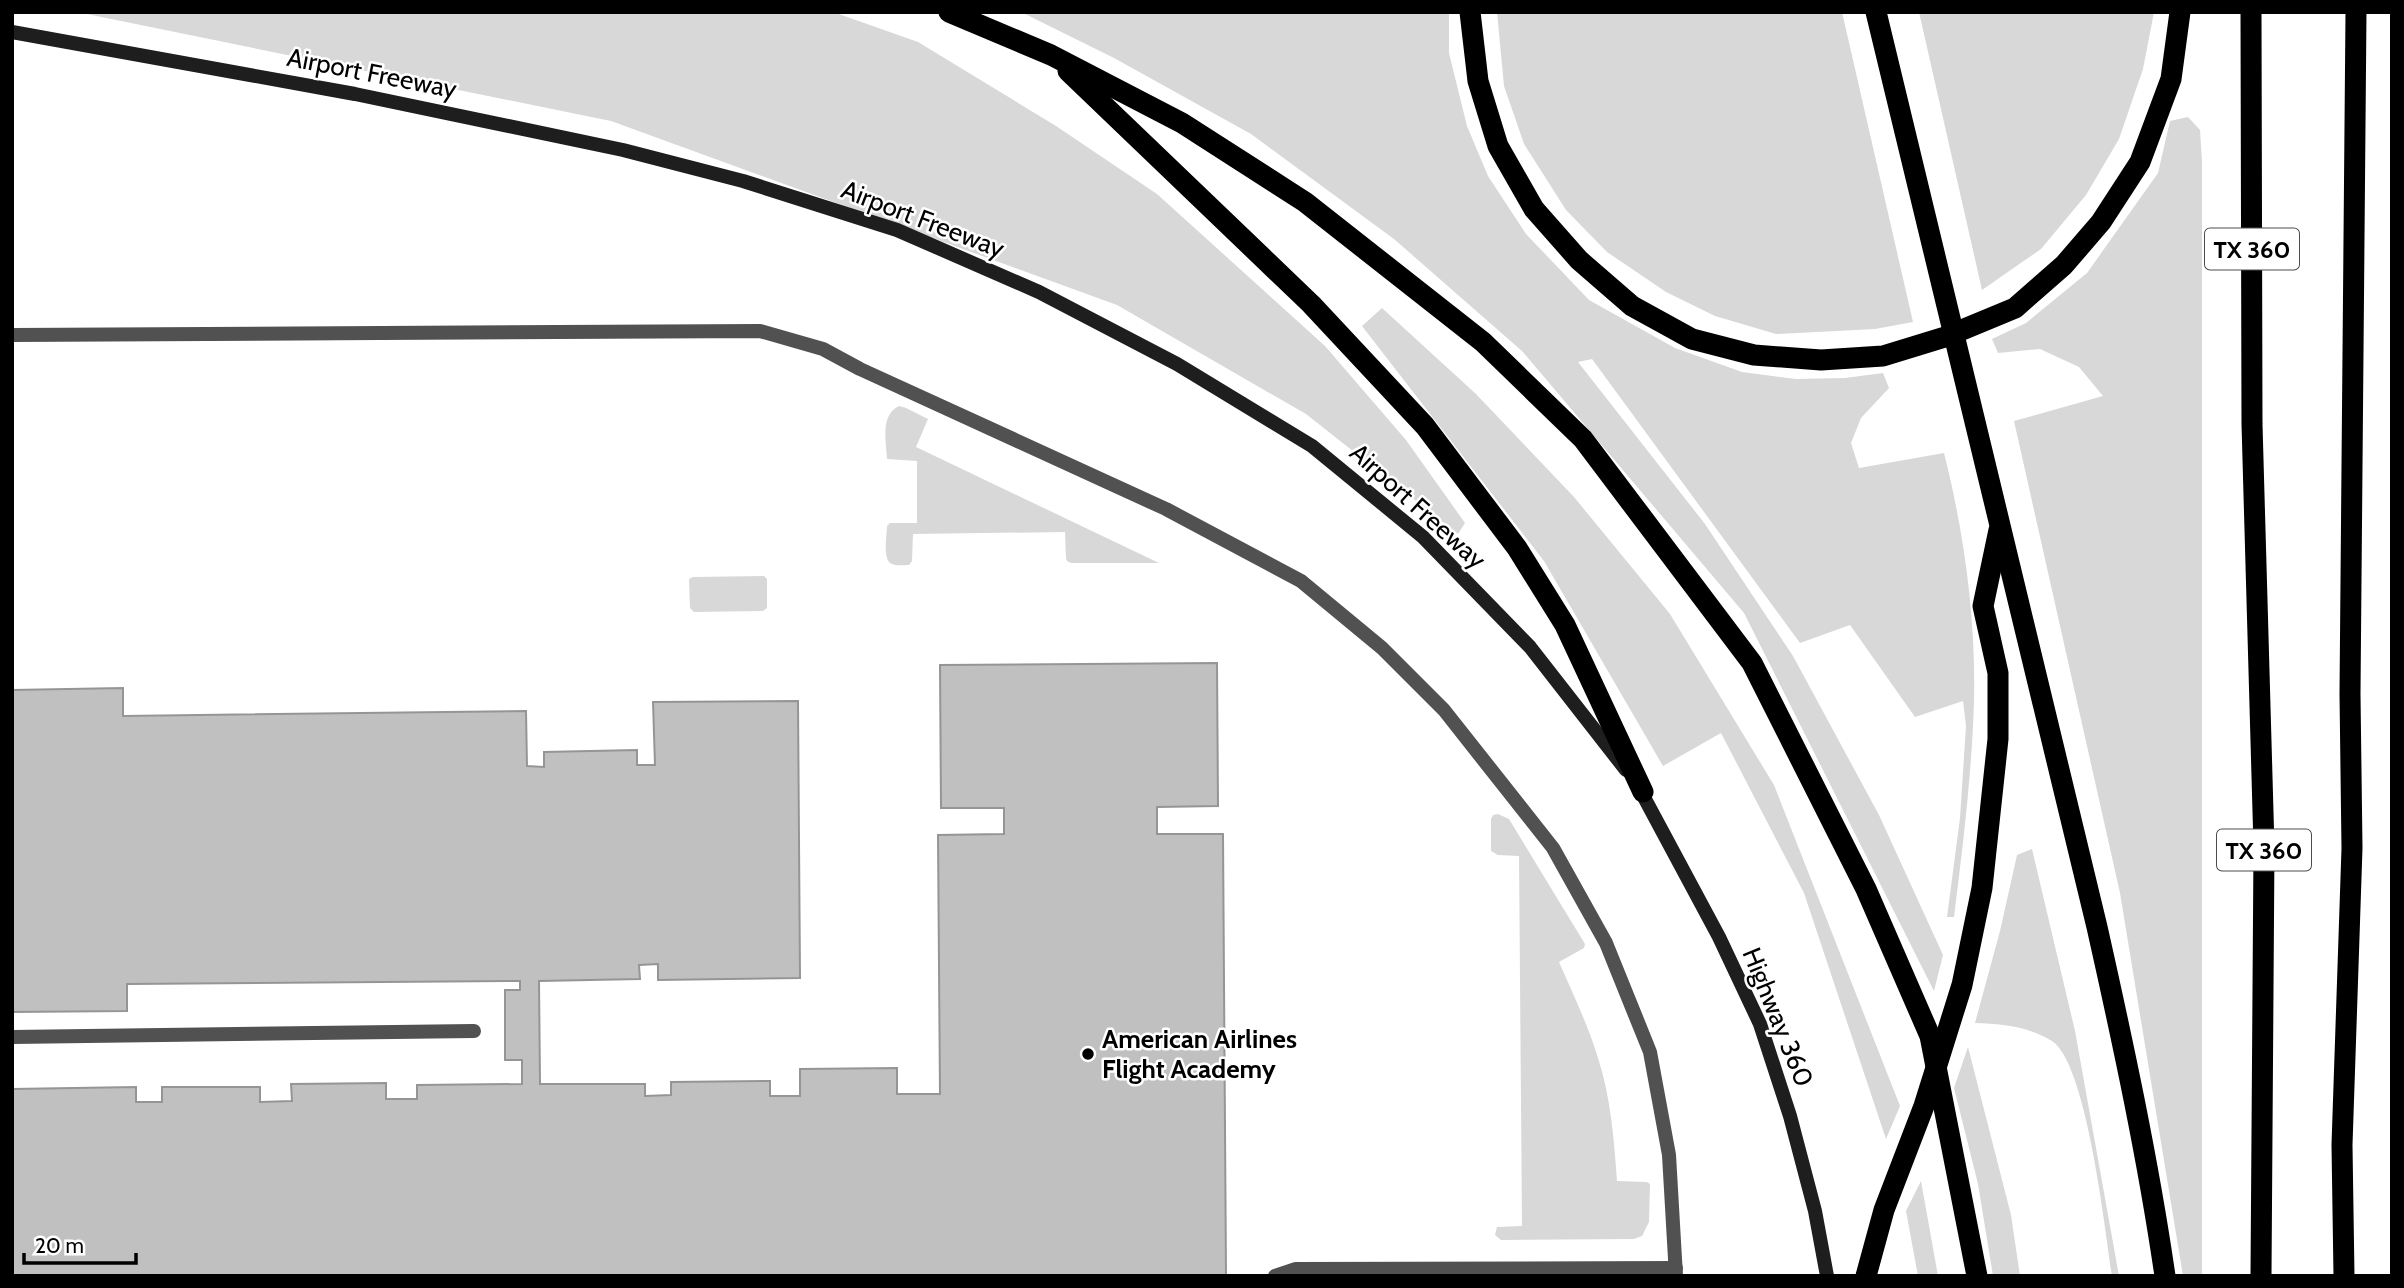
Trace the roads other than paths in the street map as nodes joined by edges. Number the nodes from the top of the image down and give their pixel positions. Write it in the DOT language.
graph roads {
  1 [pos="949,12"];
  2 [pos="1470,12"];
  3 [pos="1876,12"];
  4 [pos="2180,12"];
  5 [pos="2251,12"];
  6 [pos="2356,12"];
  7 [pos="12,32"];
  8 [pos="1051,55"];
  9 [pos="12,335"];
  10 [pos="2000,523"];
  11 [pos="1643,792"];
  12 [pos="474,1031"];
  13 [pos="12,1037"];
  14 [pos="1482,1272"];
  15 [pos="1676,1272"];
  16 [pos="1275,1276"];
  17 [pos="1827,1276"];
  18 [pos="1866,1276"];
  19 [pos="1977,1276"];
  20 [pos="2165,1276"];
  21 [pos="2261,1276"];
  22 [pos="2344,1276"];
  1 -- 8 [label="highway"];
  2 -- 4 [label="highway"];
  3 -- 10 [label="highway"];
  5 -- 21 [label="highway, TX 360"];
  6 -- 22 [label="highway"];
  7 -- 11 [label="main road, Airport Freeway"];
  8 -- 11 [label="highway"];
  8 -- 19 [label="highway"];
  9 -- 15 [label="lane"];
  10 -- 18 [label="highway"];
  10 -- 20 [label="highway"];
  11 -- 17 [label="main road, Highway 360"];
  12 -- 13 [label="lane"];
  14 -- 15 [label="lane"];
  14 -- 16 [label="lane"];
}
